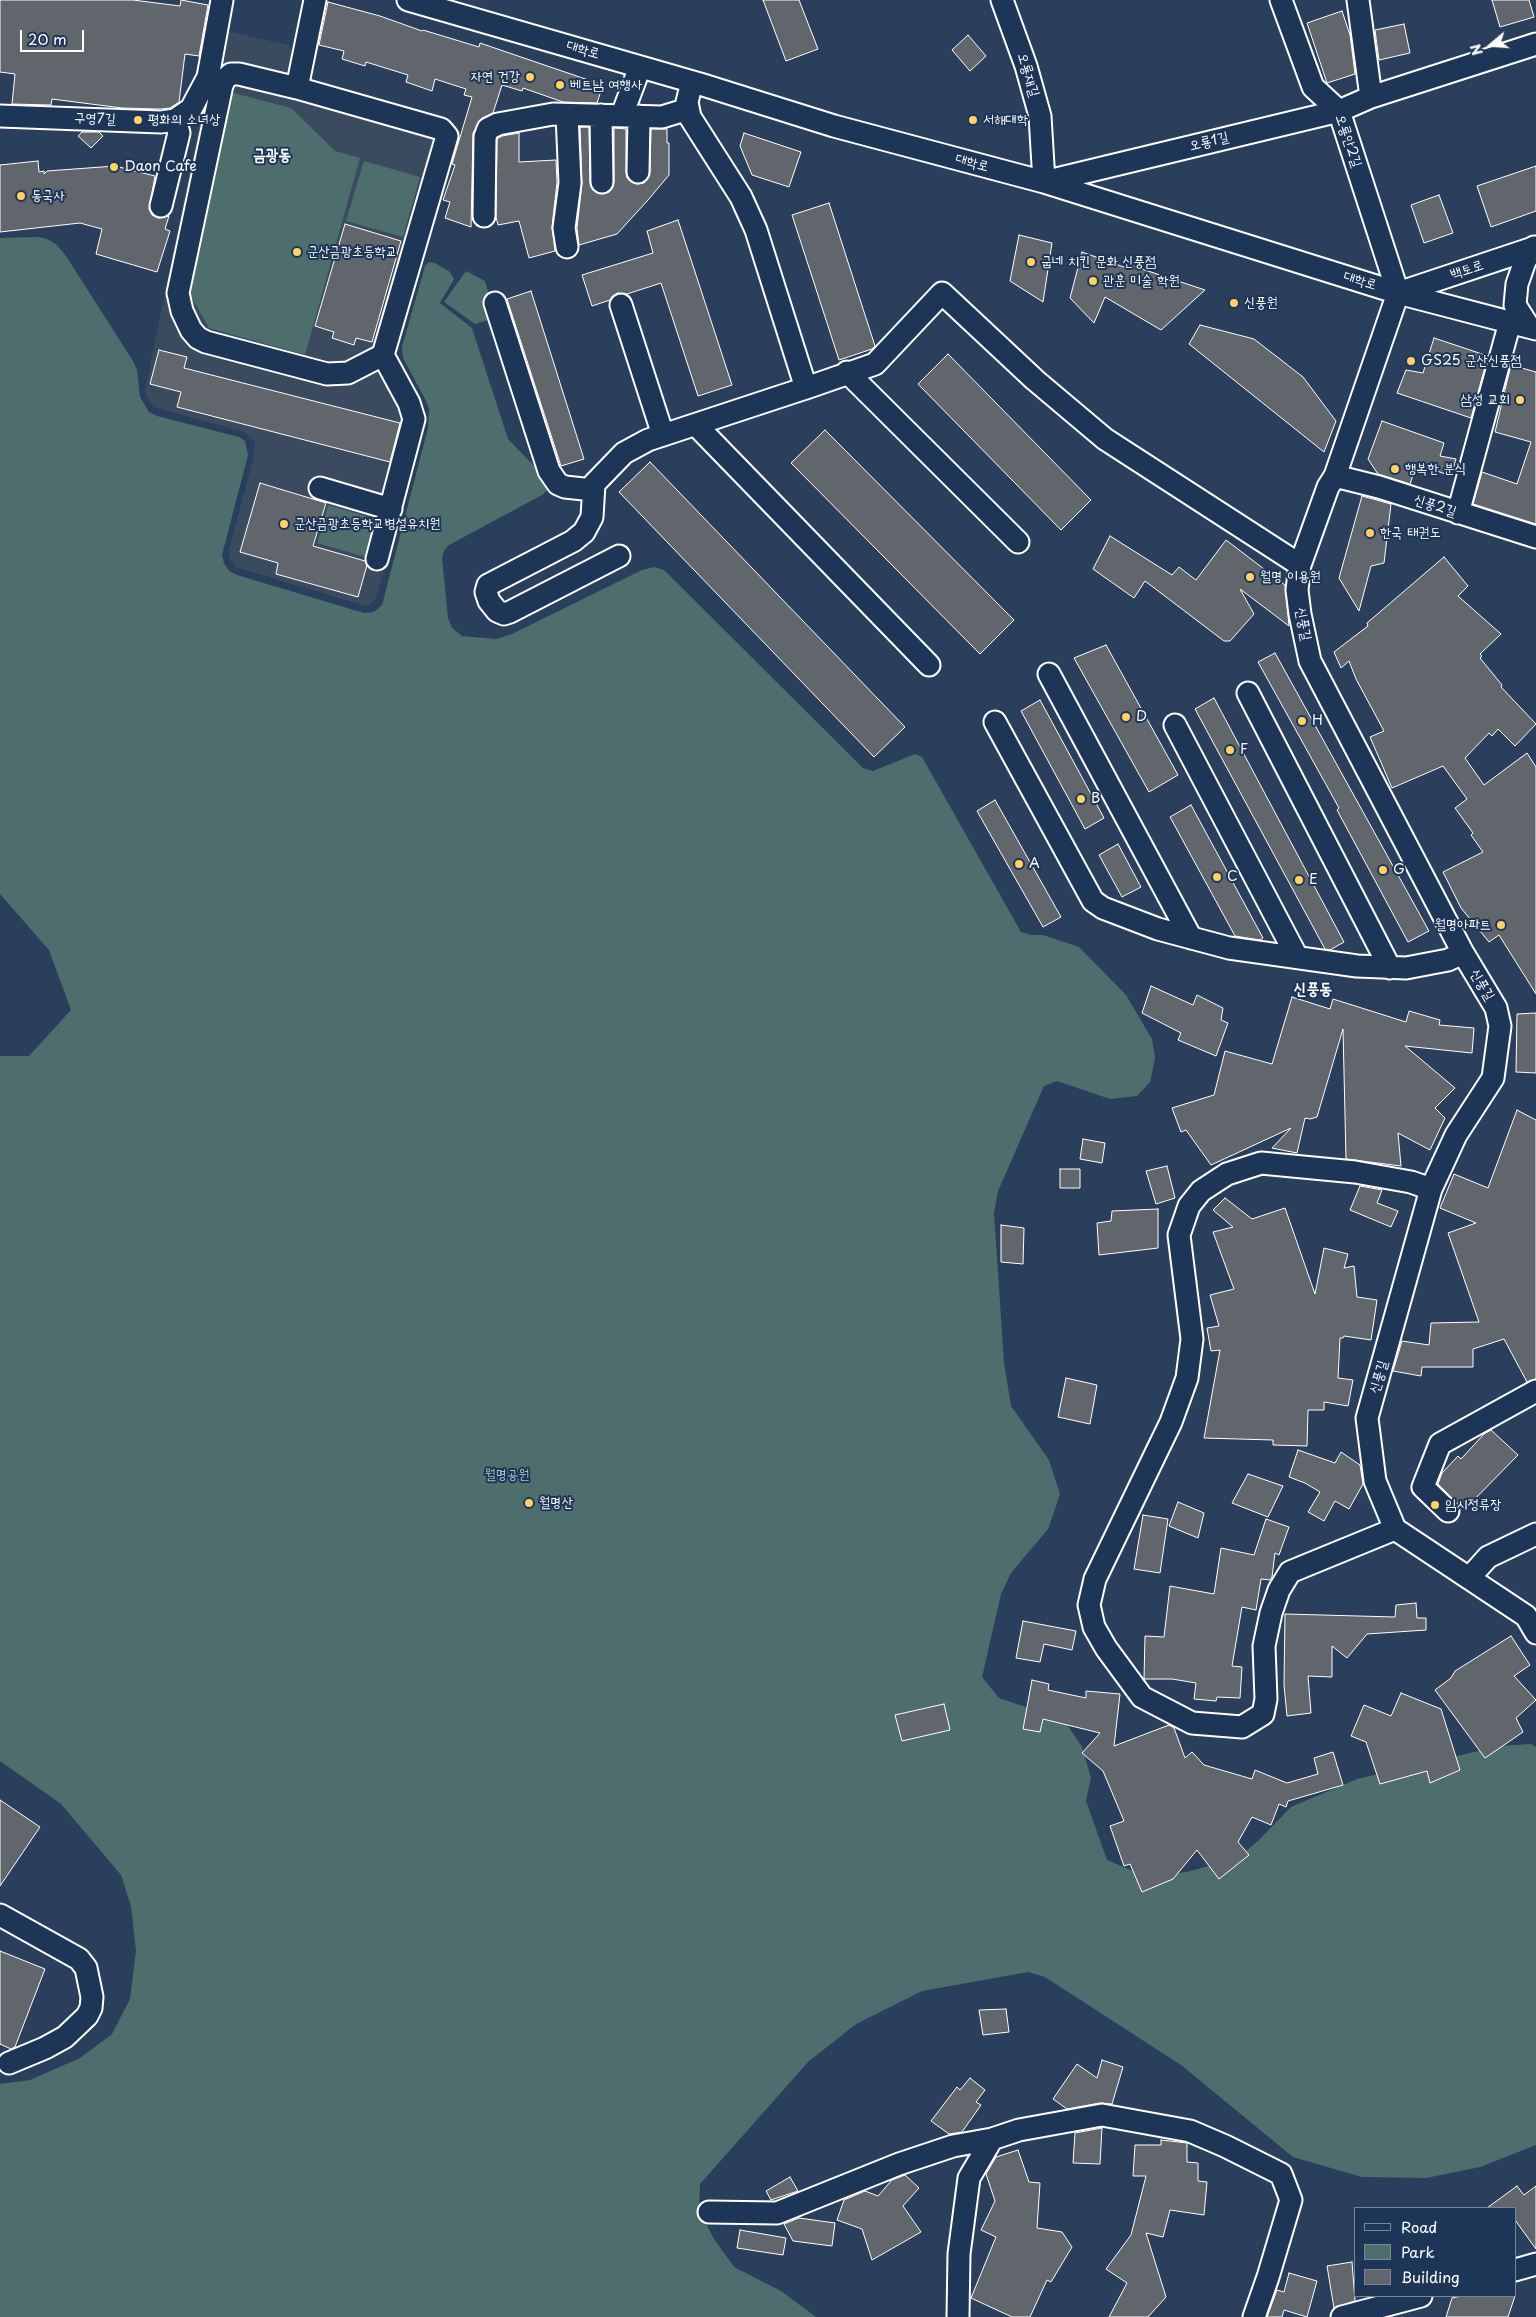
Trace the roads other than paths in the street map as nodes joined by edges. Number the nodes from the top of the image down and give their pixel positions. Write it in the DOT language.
graph roads {
  1 [pos="222,0"];
  2 [pos="315,0"];
  3 [pos="408,0"];
  4 [pos="1002,0"];
  5 [pos="1281,0"];
  6 [pos="1358,0"];
  7 [pos="1536,44"];
  8 [pos="640,67"];
  9 [pos="692,82"];
  10 [pos="297,88"];
  11 [pos="1371,97"];
  12 [pos="688,109"];
  13 [pos="1339,111"];
  14 [pos="567,114"];
  15 [pos="621,115"];
  16 [pos="0,116"];
  17 [pos="174,120"];
  18 [pos="638,172"];
  19 [pos="602,182"];
  20 [pos="1044,182"];
  21 [pos="161,206"];
  22 [pos="484,216"];
  23 [pos="1535,247"];
  24 [pos="568,248"];
  25 [pos="1398,293"];
  26 [pos="495,303"];
  27 [pos="621,305"];
  28 [pos="1525,326"];
  29 [pos="383,355"];
  30 [pos="846,372"];
  31 [pos="806,388"];
  32 [pos="696,424"];
  33 [pos="663,435"];
  34 [pos="1335,476"];
  35 [pos="320,488"];
  36 [pos="593,490"];
  37 [pos="391,509"];
  38 [pos="1458,514"];
  39 [pos="1536,538"];
  40 [pos="1018,542"];
  41 [pos="547,554"];
  42 [pos="619,556"];
  43 [pos="377,558"];
  44 [pos="1300,565"];
  45 [pos="564,585"];
  46 [pos="929,665"];
  47 [pos="1049,674"];
  48 [pos="1248,693"];
  49 [pos="995,722"];
  50 [pos="1175,725"];
  51 [pos="1191,938"];
  52 [pos="1462,953"];
  53 [pos="1297,957"];
  54 [pos="1390,968"];
  55 [pos="1431,1188"];
  56 [pos="1536,1391"];
  57 [pos="1448,1511"];
  58 [pos="1395,1529"];
  59 [pos="1536,1534"];
  60 [pos="1470,1577"];
  61 [pos="1536,1632"];
  62 [pos="0,1915"];
  63 [pos="9,2063"];
  64 [pos="992,2139"];
  65 [pos="709,2212"];
  66 [pos="1536,2264"];
  67 [pos="1516,2270"];
  68 [pos="1418,2297"];
  69 [pos="958,2317"];
  70 [pos="1254,2317"];
  71 [pos="1342,2317"];
  1 -- 17 [label="street"];
  2 -- 10 [label="street"];
  3 -- 8 [label="street, 대학로"];
  4 -- 20 [label="street, 오룡재길"];
  5 -- 13 [label="street, 오룡안2길"];
  6 -- 11 [label="street"];
  7 -- 11 [label="street, 오룡1길"];
  8 -- 9 [label="street, 대학로"];
  8 -- 15 [label="street"];
  9 -- 12 [label="street"];
  9 -- 20 [label="street, 대학로"];
  10 -- 29 [label="street"];
  10 -- 29 [label="street"];
  11 -- 13 [label="street, 오룡1길"];
  12 -- 15 [label="street"];
  12 -- 31 [label="street"];
  13 -- 20 [label="street, 오룡1길"];
  13 -- 25 [label="street, 오룡안2길"];
  14 -- 15 [label="street"];
  14 -- 22 [label="street"];
  14 -- 24 [label="street"];
  15 -- 18 [label="street"];
  15 -- 19 [label="street"];
  16 -- 17 [label="street, 구영7길"];
  17 -- 21 [label="street"];
  20 -- 25 [label="street, 대학로"];
  23 -- 25 [label="street, 백토로"];
  23 -- 28 [label="street"];
  25 -- 28 [label="street, 대학로"];
  25 -- 34 [label="street, 신풍길"];
  26 -- 36 [label="street"];
  27 -- 33 [label="street"];
  28 -- 38 [label="street"];
  29 -- 37 [label="street"];
  30 -- 31 [label="street"];
  30 -- 40 [label="street"];
  30 -- 44 [label="street"];
  31 -- 32 [label="street"];
  32 -- 33 [label="street"];
  32 -- 46 [label="street"];
  33 -- 36 [label="street"];
  34 -- 38 [label="street, 신풍2길"];
  34 -- 44 [label="street, 신풍길"];
  35 -- 37 [label="street"];
  36 -- 41 [label="street"];
  37 -- 43 [label="street"];
  38 -- 39 [label="street, 신풍2길"];
  41 -- 45 [label="street"];
  41 -- 45 [label="street"];
  42 -- 45 [label="street"];
  44 -- 52 [label="street, 신풍길"];
  47 -- 51 [label="street"];
  48 -- 54 [label="street"];
  49 -- 51 [label="street"];
  50 -- 53 [label="street"];
  51 -- 53 [label="street"];
  52 -- 54 [label="street"];
  52 -- 55 [label="street, 신풍길"];
  53 -- 54 [label="street"];
  55 -- 58 [label="street, 신풍길"];
  55 -- 58 [label="street"];
  56 -- 57 [label="street"];
  58 -- 60 [label="street"];
  59 -- 60 [label="street"];
  60 -- 61 [label="street"];
  62 -- 63 [label="street"];
  64 -- 65 [label="street"];
  64 -- 69 [label="street"];
  64 -- 70 [label="street"];
  66 -- 67 [label="street"];
  68 -- 71 [label="street"];
}
